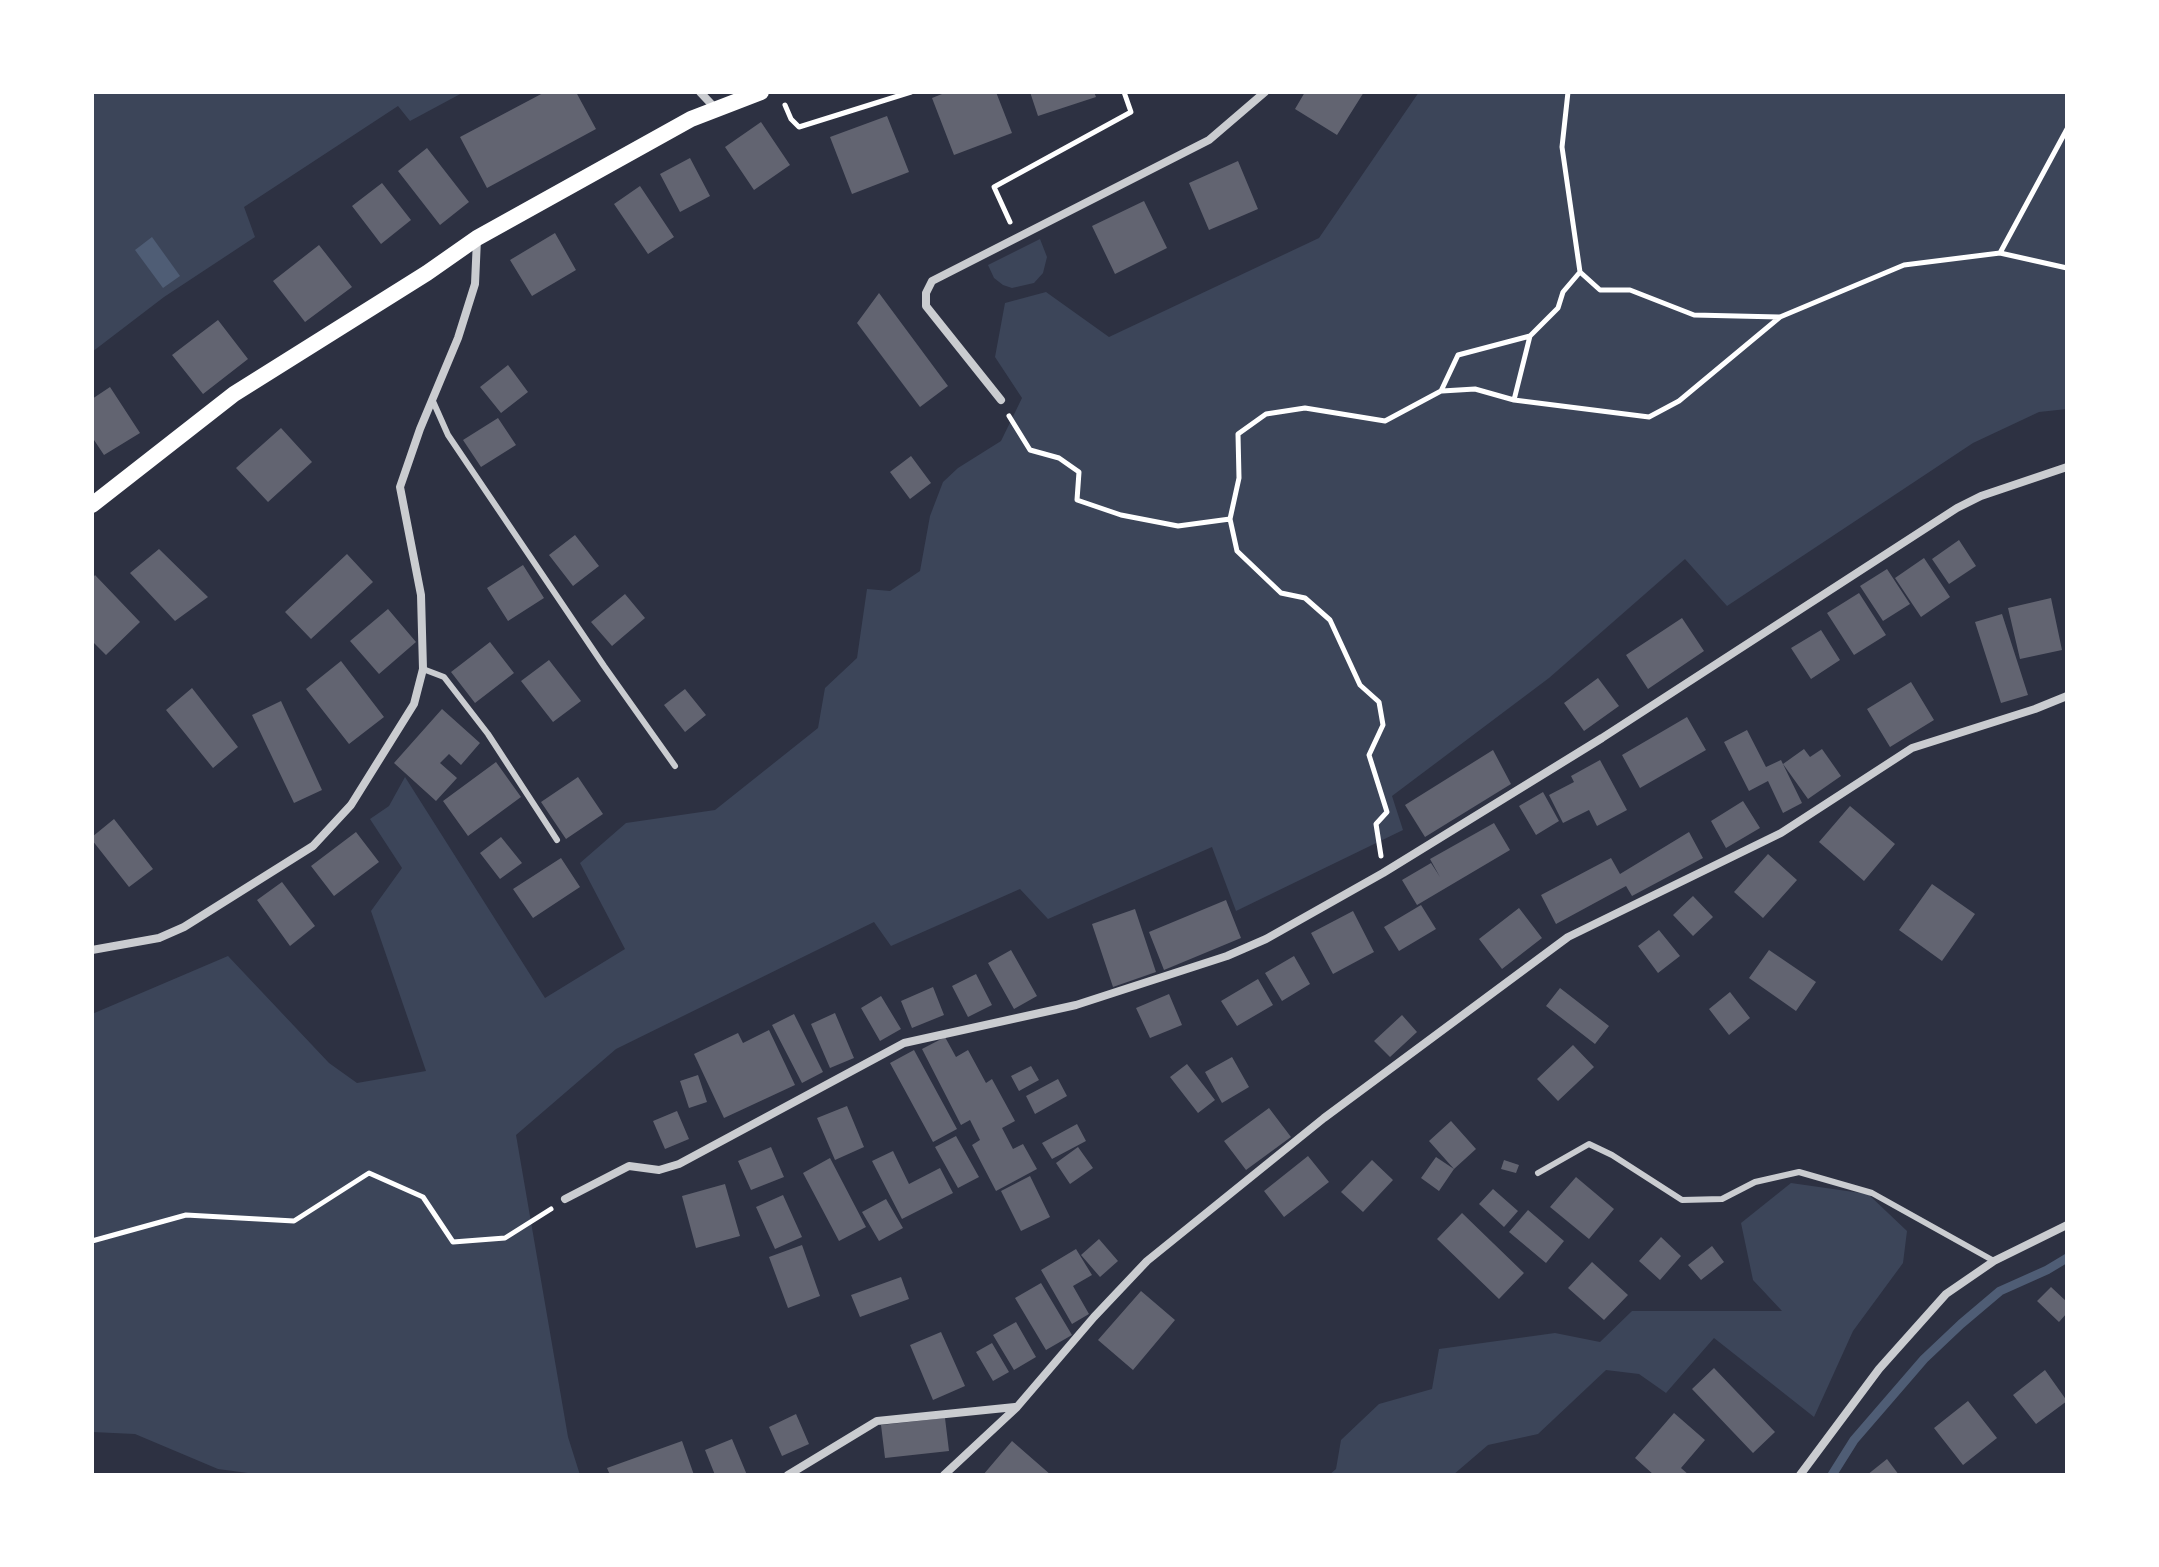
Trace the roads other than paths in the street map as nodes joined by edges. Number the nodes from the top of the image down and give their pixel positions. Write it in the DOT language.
graph roads {
  1 [pos="700,92"];
  2 [pos="761,92"];
  3 [pos="1265,92"];
  4 [pos="715,108"];
  5 [pos="477,238"];
  6 [pos="432,399"];
  7 [pos="1001,400"];
  8 [pos="2067,467"];
  9 [pos="92,505"];
  10 [pos="423,669"];
  11 [pos="2067,696"];
  12 [pos="675,766"];
  13 [pos="557,840"];
  14 [pos="92,950"];
  15 [pos="1538,1173"];
  16 [pos="565,1199"];
  17 [pos="2067,1225"];
  18 [pos="1994,1261"];
  19 [pos="1017,1407"];
  20 [pos="788,1475"];
  21 [pos="944,1475"];
  22 [pos="1800,1475"];
  1 -- 4 [label="street"];
  2 -- 4 [label="main road"];
  3 -- 7 [label="street"];
  4 -- 5 [label="main road"];
  5 -- 6 [label="street"];
  5 -- 9 [label="main road"];
  6 -- 10 [label="street"];
  6 -- 12 [label="lane"];
  8 -- 16 [label="street"];
  10 -- 13 [label="lane"];
  10 -- 14 [label="street"];
  11 -- 19 [label="street"];
  15 -- 18 [label="lane"];
  17 -- 18 [label="street"];
  18 -- 22 [label="street"];
  19 -- 20 [label="street"];
  19 -- 21 [label="street"];
}
